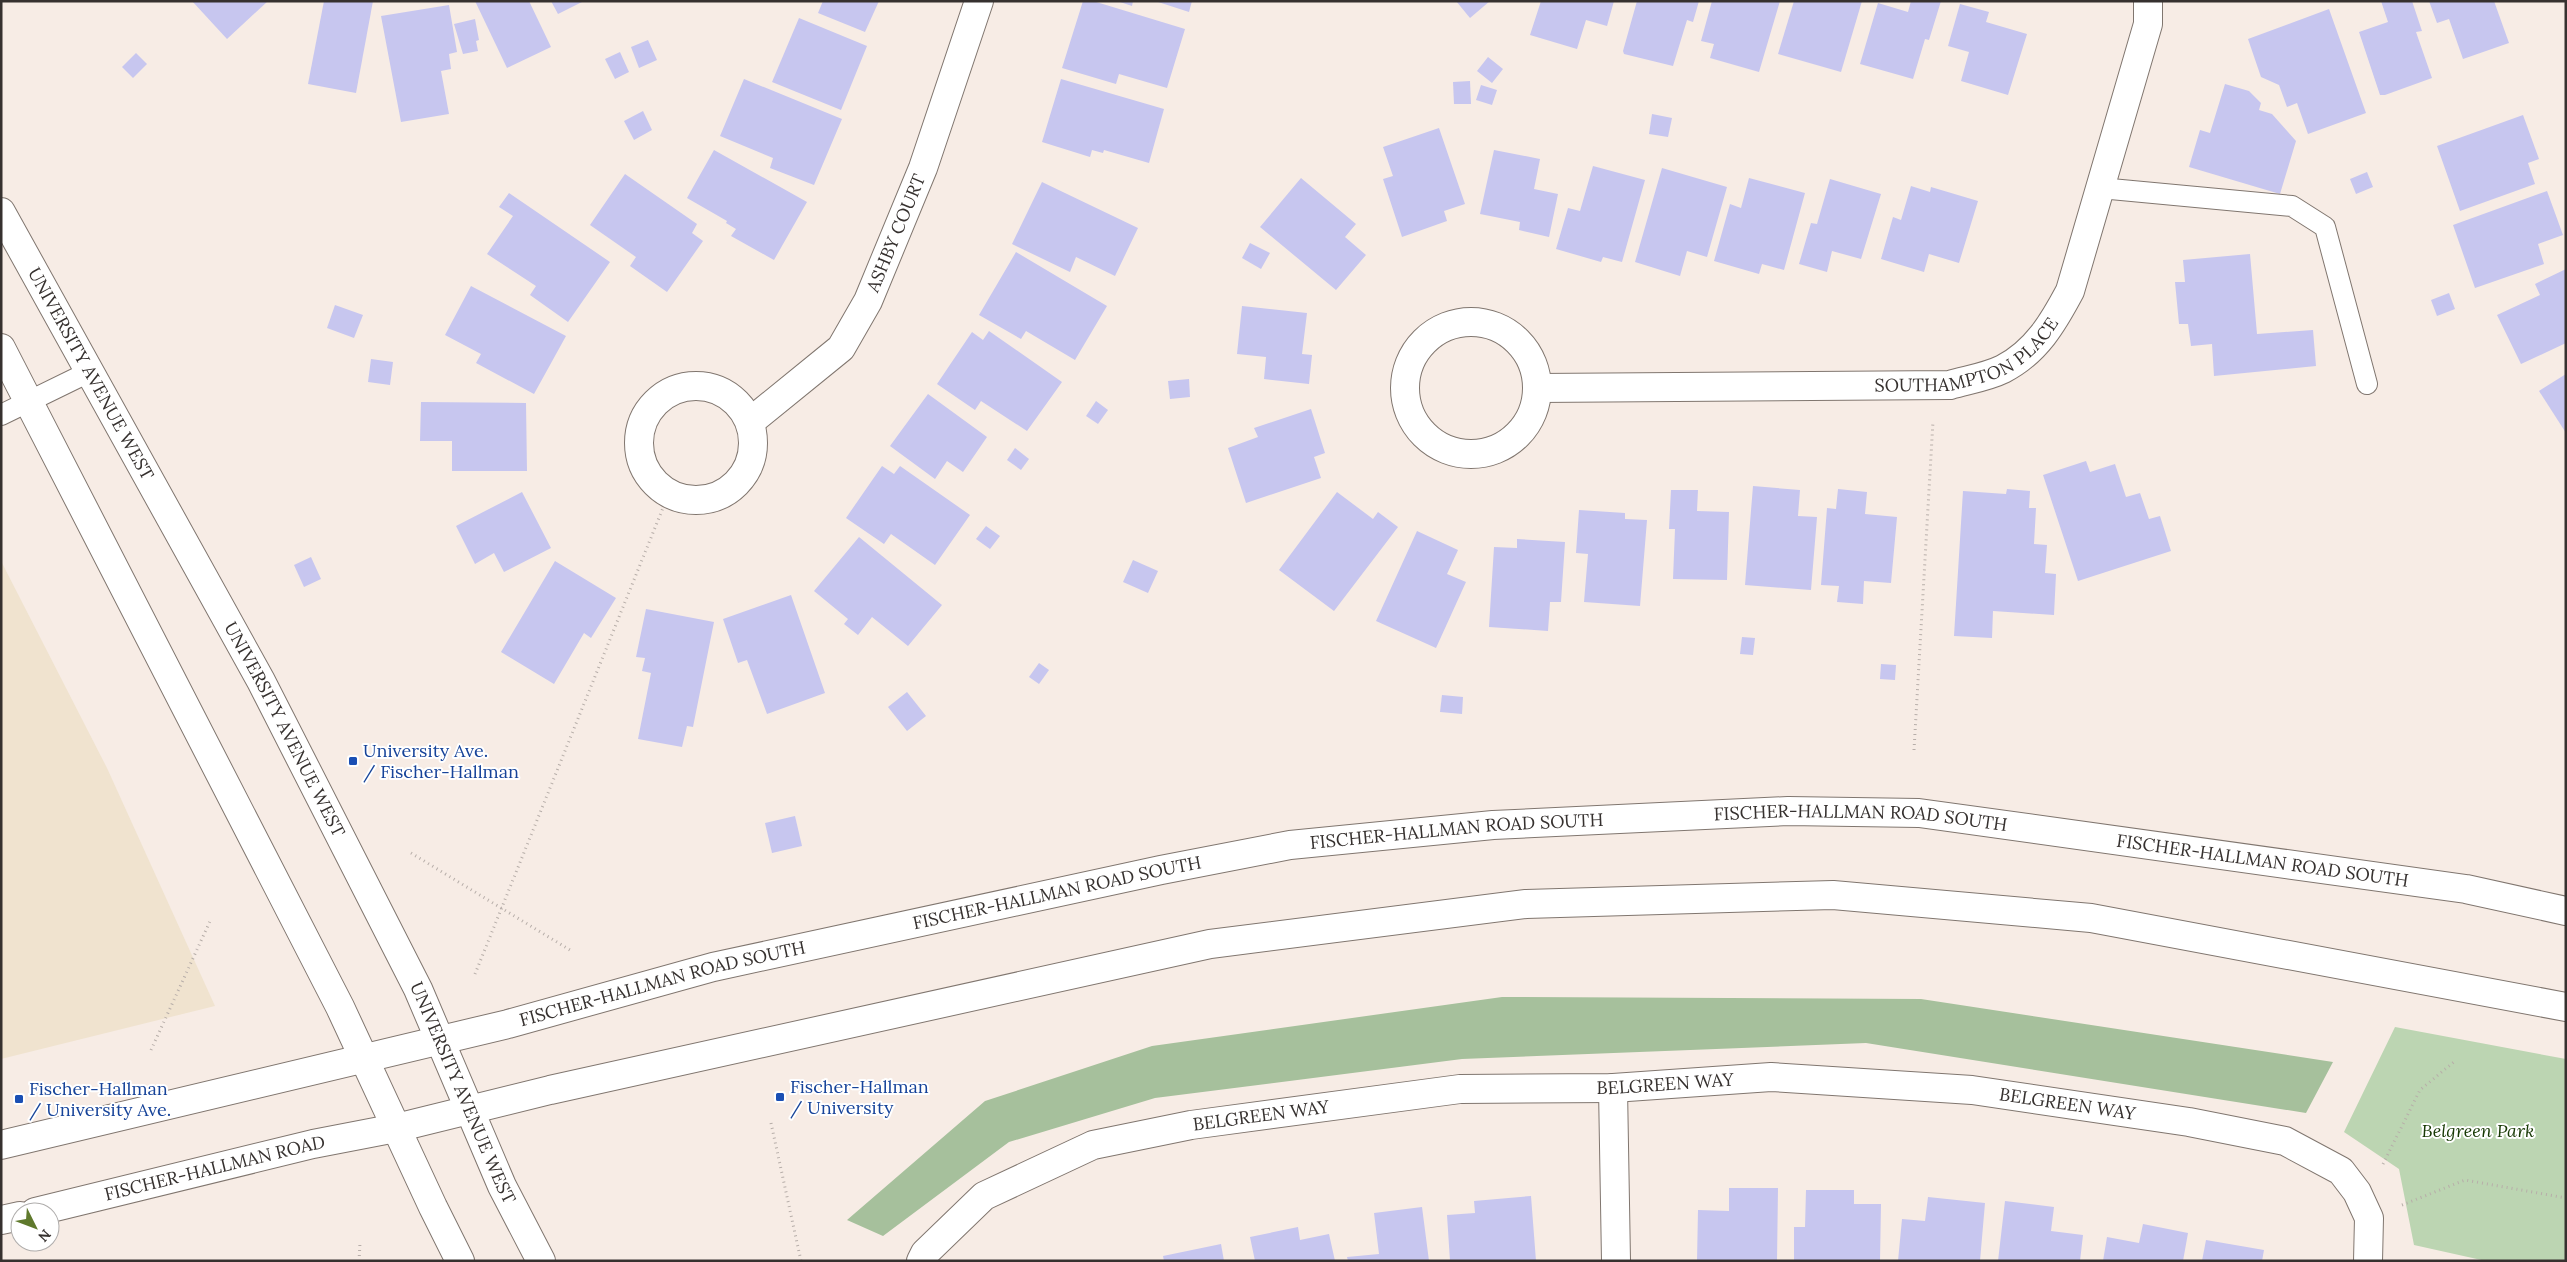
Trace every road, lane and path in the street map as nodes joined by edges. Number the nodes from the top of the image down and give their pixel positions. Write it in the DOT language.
graph roads {
  1 [pos="979,1"];
  2 [pos="2148,1"];
  3 [pos="2100,188"];
  4 [pos="1,212"];
  5 [pos="1,348"];
  6 [pos="91,371"];
  7 [pos="2367,384"];
  8 [pos="1935,385"];
  9 [pos="1538,388"];
  10 [pos="29,400"];
  11 [pos="1,415"];
  12 [pos="750,422"];
  13 [pos="669,493"];
  14 [pos="1914,750"];
  15 [pos="411,853"];
  16 [pos="501,908"];
  17 [pos="2566,911"];
  18 [pos="211,919"];
  19 [pos="570,950"];
  20 [pos="475,974"];
  21 [pos="2566,1007"];
  22 [pos="439,1040"];
  23 [pos="151,1050"];
  24 [pos="365,1059"];
  25 [pos="2455,1061"];
  26 [pos="1613,1088"];
  27 [pos="470,1109"];
  28 [pos="771,1123"];
  29 [pos="396,1128"];
  30 [pos="1,1145"];
  31 [pos="2383,1165"];
  32 [pos="2566,1198"];
  33 [pos="60,1206"];
  34 [pos="2369,1218"];
  35 [pos="360,1242"];
  36 [pos="360,1261"];
  37 [pos="460,1261"];
  38 [pos="541,1261"];
  39 [pos="801,1261"];
  40 [pos="921,1261"];
  41 [pos="1616,1261"];
  42 [pos="2368,1261"];
  1 -- 12 [label="main road, ASHBY COURT"];
  2 -- 3 [label="main road, SOUTHAMPTON PLACE"];
  3 -- 7 [label="lane"];
  3 -- 8 [label="main road, SOUTHAMPTON PLACE"];
  4 -- 6 [label="main road, UNIVERSITY AVENUE WEST"];
  5 -- 10 [label="main road"];
  6 -- 10 [label="lane"];
  6 -- 22 [label="main road, UNIVERSITY AVENUE WEST"];
  8 -- 9 [label="main road, SOUTHAMPTON PLACE"];
  8 -- 14 [label="path"];
  9 -- 9 [label="main road"];
  10 -- 11 [label="lane"];
  10 -- 24 [label="main road"];
  12 -- 13 [label="main road"];
  12 -- 13 [label="main road"];
  13 -- 16 [label="path"];
  15 -- 16 [label="path"];
  16 -- 19 [label="path"];
  16 -- 20 [label="path"];
  17 -- 22 [label="main road, FISCHER-HALLMAN ROAD SOUTH"];
  18 -- 23 [label="path"];
  21 -- 27 [label="main road"];
  22 -- 24 [label="main road, FISCHER-HALLMAN ROAD SOUTH"];
  22 -- 27 [label="main road, UNIVERSITY AVENUE WEST"];
  24 -- 29 [label="main road"];
  24 -- 30 [label="main road"];
  25 -- 31 [label="path"];
  26 -- 34 [label="main road, BELGREEN WAY"];
  26 -- 40 [label="main road, BELGREEN WAY"];
  26 -- 41 [label="main road"];
  27 -- 29 [label="main road"];
  27 -- 38 [label="main road, UNIVERSITY AVENUE WEST"];
  28 -- 39 [label="path"];
  29 -- 33 [label="main road, FISCHER-HALLMAN ROAD"];
  29 -- 37 [label="main road"];
  32 -- 34 [label="path"];
  34 -- 42 [label="main road, BELGREEN WAY"];
  35 -- 36 [label="path"];
}
